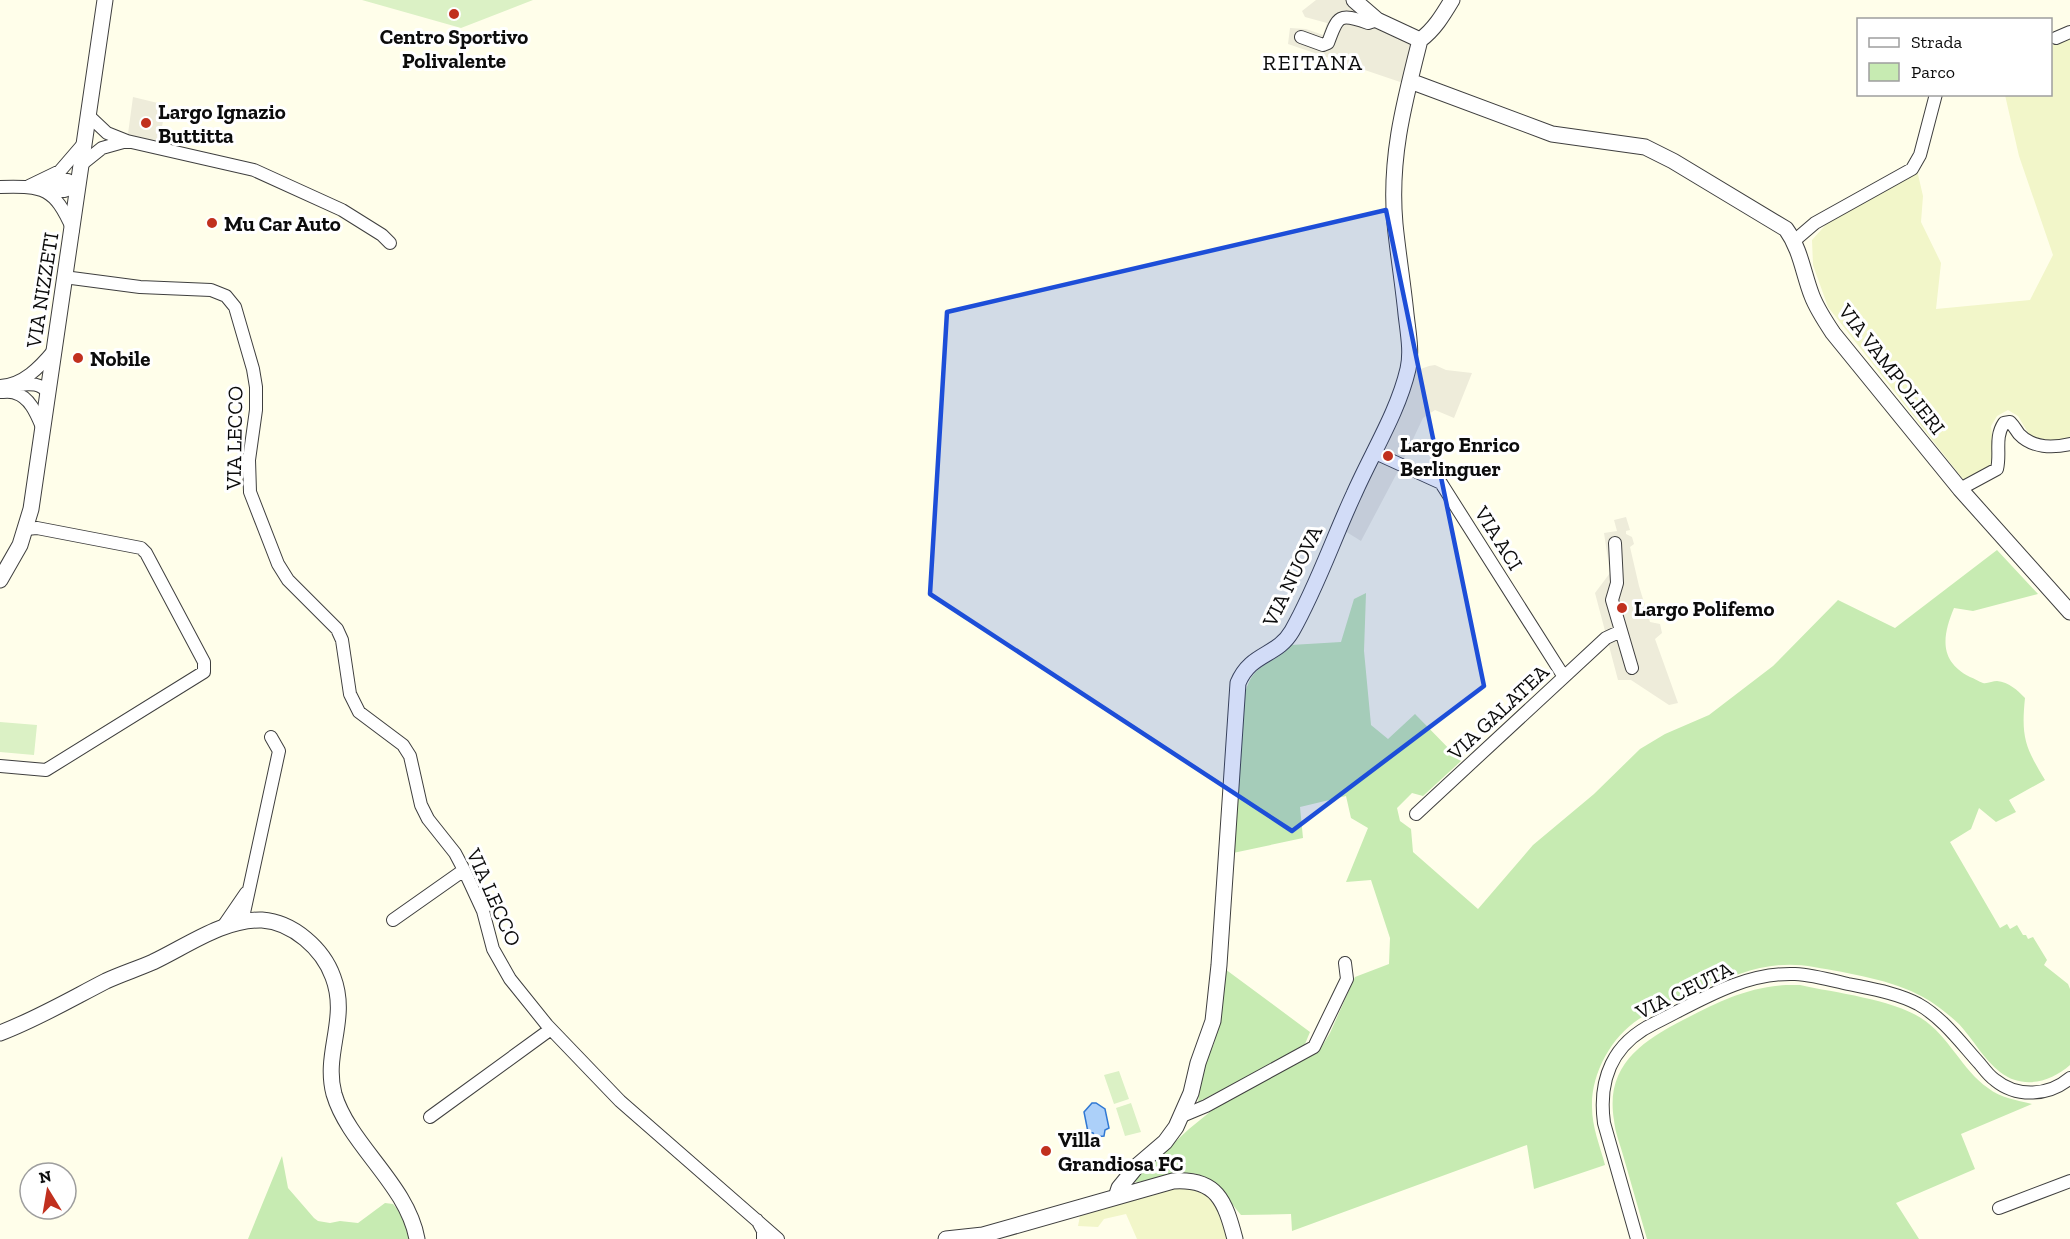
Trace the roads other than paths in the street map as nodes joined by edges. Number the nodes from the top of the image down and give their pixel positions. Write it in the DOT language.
graph roads {
  1 [pos="105,0"];
  2 [pos="1354,0"];
  3 [pos="1452,0"];
  4 [pos="1377,20"];
  5 [pos="2070,32"];
  6 [pos="1301,37"];
  7 [pos="2056,38"];
  8 [pos="1420,40"];
  9 [pos="1410,81"];
  10 [pos="1935,96"];
  11 [pos="89,116"];
  12 [pos="85,141"];
  13 [pos="127,141"];
  14 [pos="82,164"];
  15 [pos="44,185"];
  16 [pos="79,186"];
  17 [pos="0,187"];
  18 [pos="73,230"];
  19 [pos="1794,240"];
  20 [pos="390,243"];
  21 [pos="64,277"];
  22 [pos="54,349"];
  23 [pos="6,389"];
  24 [pos="48,393"];
  25 [pos="42,427"];
  26 [pos="2070,444"];
  27 [pos="1373,452"];
  28 [pos="1960,489"];
  29 [pos="26,529"];
  30 [pos="1615,543"];
  31 [pos="0,580"];
  32 [pos="2070,612"];
  33 [pos="1621,631"];
  34 [pos="1632,668"];
  35 [pos="1564,677"];
  36 [pos="271,737"];
  37 [pos="0,766"];
  38 [pos="1416,814"];
  39 [pos="464,870"];
  40 [pos="248,890"];
  41 [pos="393,920"];
  42 [pos="242,922"];
  43 [pos="222,928"];
  44 [pos="1345,963"];
  45 [pos="551,1029"];
  46 [pos="0,1033"];
  47 [pos="2070,1078"];
  48 [pos="1182,1116"];
  49 [pos="430,1117"];
  50 [pos="2070,1181"];
  51 [pos="1116,1197"];
  52 [pos="1999,1208"];
  53 [pos="756,1219"];
  54 [pos="417,1239"];
  55 [pos="763,1239"];
  56 [pos="778,1239"];
  57 [pos="946,1239"];
  58 [pos="1235,1239"];
  59 [pos="1637,1239"];
  1 -- 11 [label="street, VIA NIZZETI"];
  2 -- 4 [label="street"];
  3 -- 8 [label="street"];
  4 -- 6 [label="street"];
  4 -- 8 [label="street"];
  5 -- 7 [label="street"];
  8 -- 9 [label="street, VIA NUOVA"];
  9 -- 19 [label="street, VIA VAMPOLIERI"];
  9 -- 27 [label="street, VIA NUOVA"];
  10 -- 19 [label="street"];
  11 -- 12 [label="street, VIA NIZZETI"];
  11 -- 13 [label="street"];
  12 -- 14 [label="street, VIA NIZZETI"];
  12 -- 15 [label="street"];
  13 -- 14 [label="street"];
  13 -- 20 [label="street"];
  14 -- 16 [label="street, VIA NIZZETI"];
  15 -- 16 [label="street"];
  15 -- 17 [label="street"];
  15 -- 18 [label="street"];
  16 -- 18 [label="street, VIA NIZZETI"];
  18 -- 21 [label="street, VIA NIZZETI"];
  19 -- 28 [label="street, VIA VAMPOLIERI"];
  21 -- 22 [label="street, VIA NIZZETI"];
  21 -- 39 [label="street, VIA LECCO"];
  22 -- 23 [label="street"];
  22 -- 24 [label="street, VIA NIZZETI"];
  23 -- 24 [label="street"];
  23 -- 25 [label="street"];
  24 -- 25 [label="street, VIA NIZZETI"];
  25 -- 29 [label="street, VIA NIZZETI"];
  26 -- 28 [label="street"];
  27 -- 35 [label="street, VIA ACI"];
  27 -- 48 [label="street, VIA NUOVA"];
  28 -- 32 [label="street, VIA VAMPOLIERI"];
  29 -- 31 [label="street, VIA NIZZETI"];
  29 -- 37 [label="street"];
  30 -- 33 [label="street"];
  33 -- 34 [label="street"];
  33 -- 35 [label="street, VIA GALATEA"];
  35 -- 38 [label="street, VIA GALATEA"];
  36 -- 40 [label="street"];
  39 -- 41 [label="street"];
  39 -- 45 [label="street, VIA LECCO"];
  40 -- 42 [label="street"];
  40 -- 43 [label="street"];
  42 -- 43 [label="street"];
  42 -- 54 [label="street"];
  43 -- 46 [label="street"];
  44 -- 48 [label="street"];
  45 -- 49 [label="street"];
  45 -- 53 [label="street, VIA LECCO"];
  47 -- 59 [label="street, VIA CEUTA"];
  48 -- 51 [label="street, VIA NUOVA"];
  50 -- 52 [label="street"];
  51 -- 57 [label="street"];
  51 -- 58 [label="street"];
  53 -- 55 [label="street"];
  53 -- 56 [label="street, VIA LECCO"];
}
